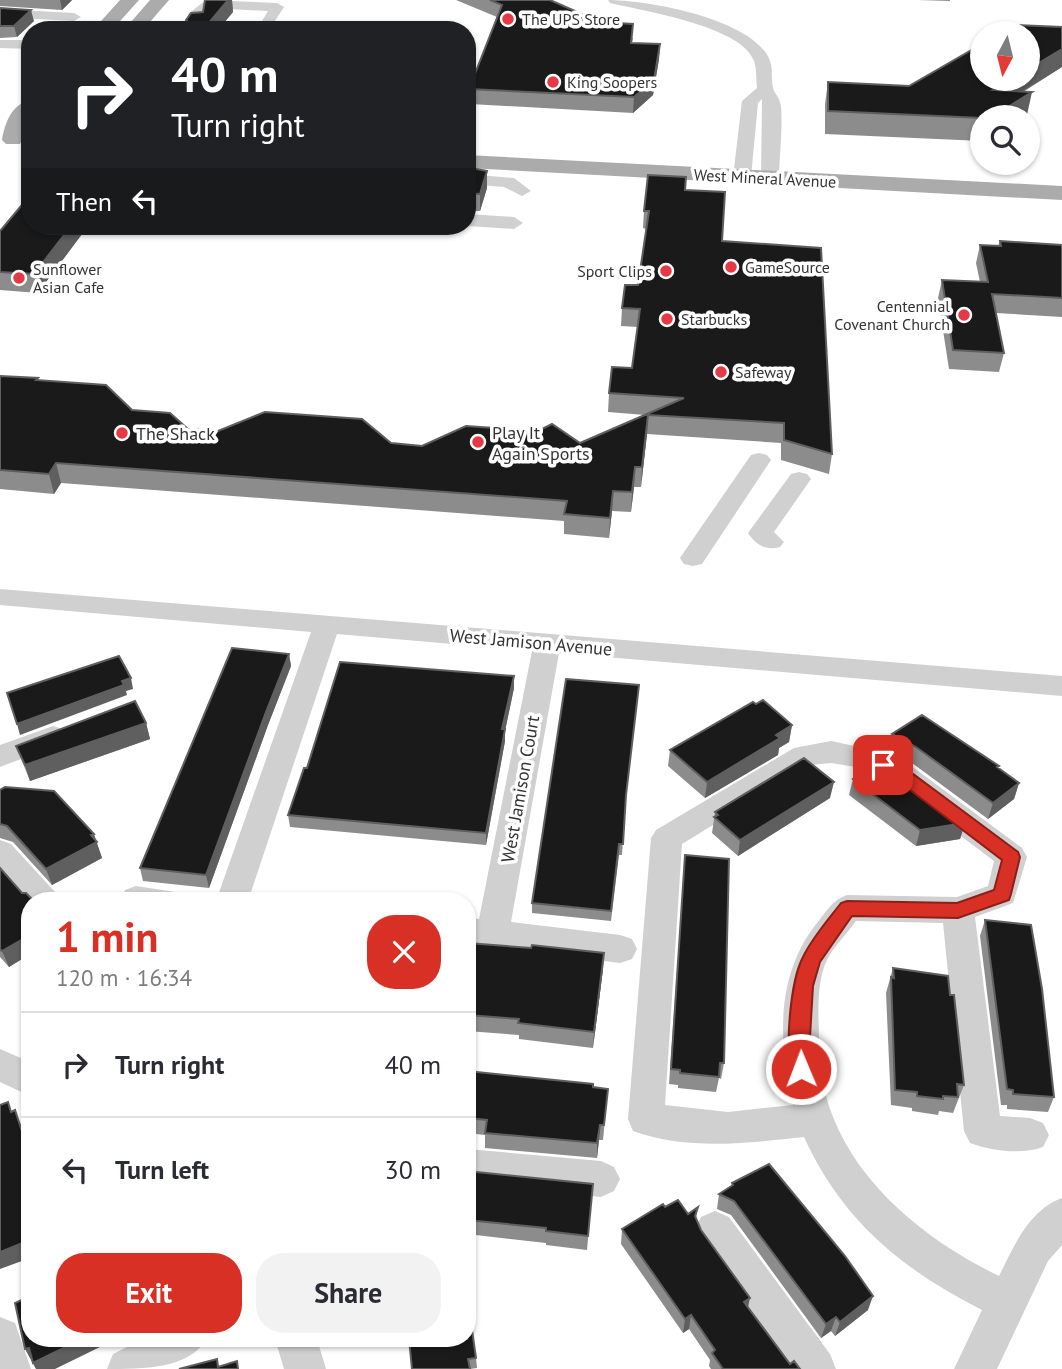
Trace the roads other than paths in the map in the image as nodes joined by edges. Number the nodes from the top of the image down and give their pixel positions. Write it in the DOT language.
graph roads {
  1 [pos="10,0"];
  2 [pos="130,0"];
  3 [pos="160,0"];
  4 [pos="615,0"];
  5 [pos="0,11"];
  6 [pos="74,17"];
  7 [pos="110,21"];
  8 [pos="141,21"];
  9 [pos="197,21"];
  10 [pos="269,21"];
  11 [pos="0,44"];
  12 [pos="21,45"];
  13 [pos="765,90"];
  14 [pos="476,148"];
  15 [pos="476,161"];
  16 [pos="743,170"];
  17 [pos="770,171"];
  18 [pos="1062,178"];
  19 [pos="476,180"];
  20 [pos="522,191"];
  21 [pos="1062,194"];
  22 [pos="476,221"];
  23 [pos="514,223"];
  24 [pos="760,460"];
  25 [pos="799,479"];
  26 [pos="771,542"];
  27 [pos="693,558"];
  28 [pos="7,598"];
  29 [pos="0,622"];
  30 [pos="327,625"];
  31 [pos="547,644"];
  32 [pos="1062,686"];
  33 [pos="75,727"];
  34 [pos="0,755"];
  35 [pos="0,852"];
  36 [pos="36,892"];
  37 [pos="235,892"];
  38 [pos="958,910"];
  39 [pos="480,932"];
  40 [pos="620,949"];
  41 [pos="0,1065"];
  42 [pos="21,1076"];
  43 [pos="813,1119"];
  44 [pos="1030,1135"];
  45 [pos="476,1167"];
  46 [pos="601,1179"];
  47 [pos="1062,1216"];
  48 [pos="715,1230"];
  49 [pos="1008,1300"];
  50 [pos="0,1338"];
  51 [pos="170,1347"];
  52 [pos="298,1347"];
  53 [pos="10,1369"];
  54 [pos="128,1369"];
  55 [pos="305,1369"];
  56 [pos="814,1369"];
  57 [pos="975,1369"];
  1 -- 5 [label="street"];
  2 -- 7 [label="main road"];
  3 -- 8 [label="main road"];
  4 -- 13 [label="street"];
  5 -- 6 [label="street"];
  9 -- 10 [label="street"];
  11 -- 12 [label="street"];
  13 -- 16 [label="street"];
  13 -- 17 [label="street"];
  14 -- 16 [label="main road, West Mineral Avenue"];
  15 -- 16 [label="main road, West Mineral Avenue"];
  16 -- 17 [label="main road, West Mineral Avenue"];
  17 -- 18 [label="main road, West Mineral Avenue"];
  17 -- 21 [label="main road, West Mineral Avenue"];
  19 -- 20 [label="street"];
  22 -- 23 [label="street"];
  24 -- 27 [label="street"];
  25 -- 26 [label="street"];
  28 -- 29 [label="street"];
  28 -- 30 [label="street, West Jamison Avenue"];
  30 -- 31 [label="street, West Jamison Avenue"];
  30 -- 37 [label="street"];
  31 -- 32 [label="street, West Jamison Avenue"];
  31 -- 39 [label="street, West Jamison Court"];
  33 -- 34 [label="street"];
  35 -- 36 [label="street"];
  38 -- 43 [label="street"];
  38 -- 43 [label="street"];
  38 -- 44 [label="street"];
  39 -- 40 [label="street, West Jamison Court"];
  41 -- 42 [label="street"];
  43 -- 49 [label="street"];
  45 -- 46 [label="street"];
  47 -- 49 [label="street"];
  48 -- 56 [label="street"];
  49 -- 57 [label="street"];
  50 -- 53 [label="street"];
  51 -- 54 [label="street"];
  52 -- 55 [label="street"];
}
